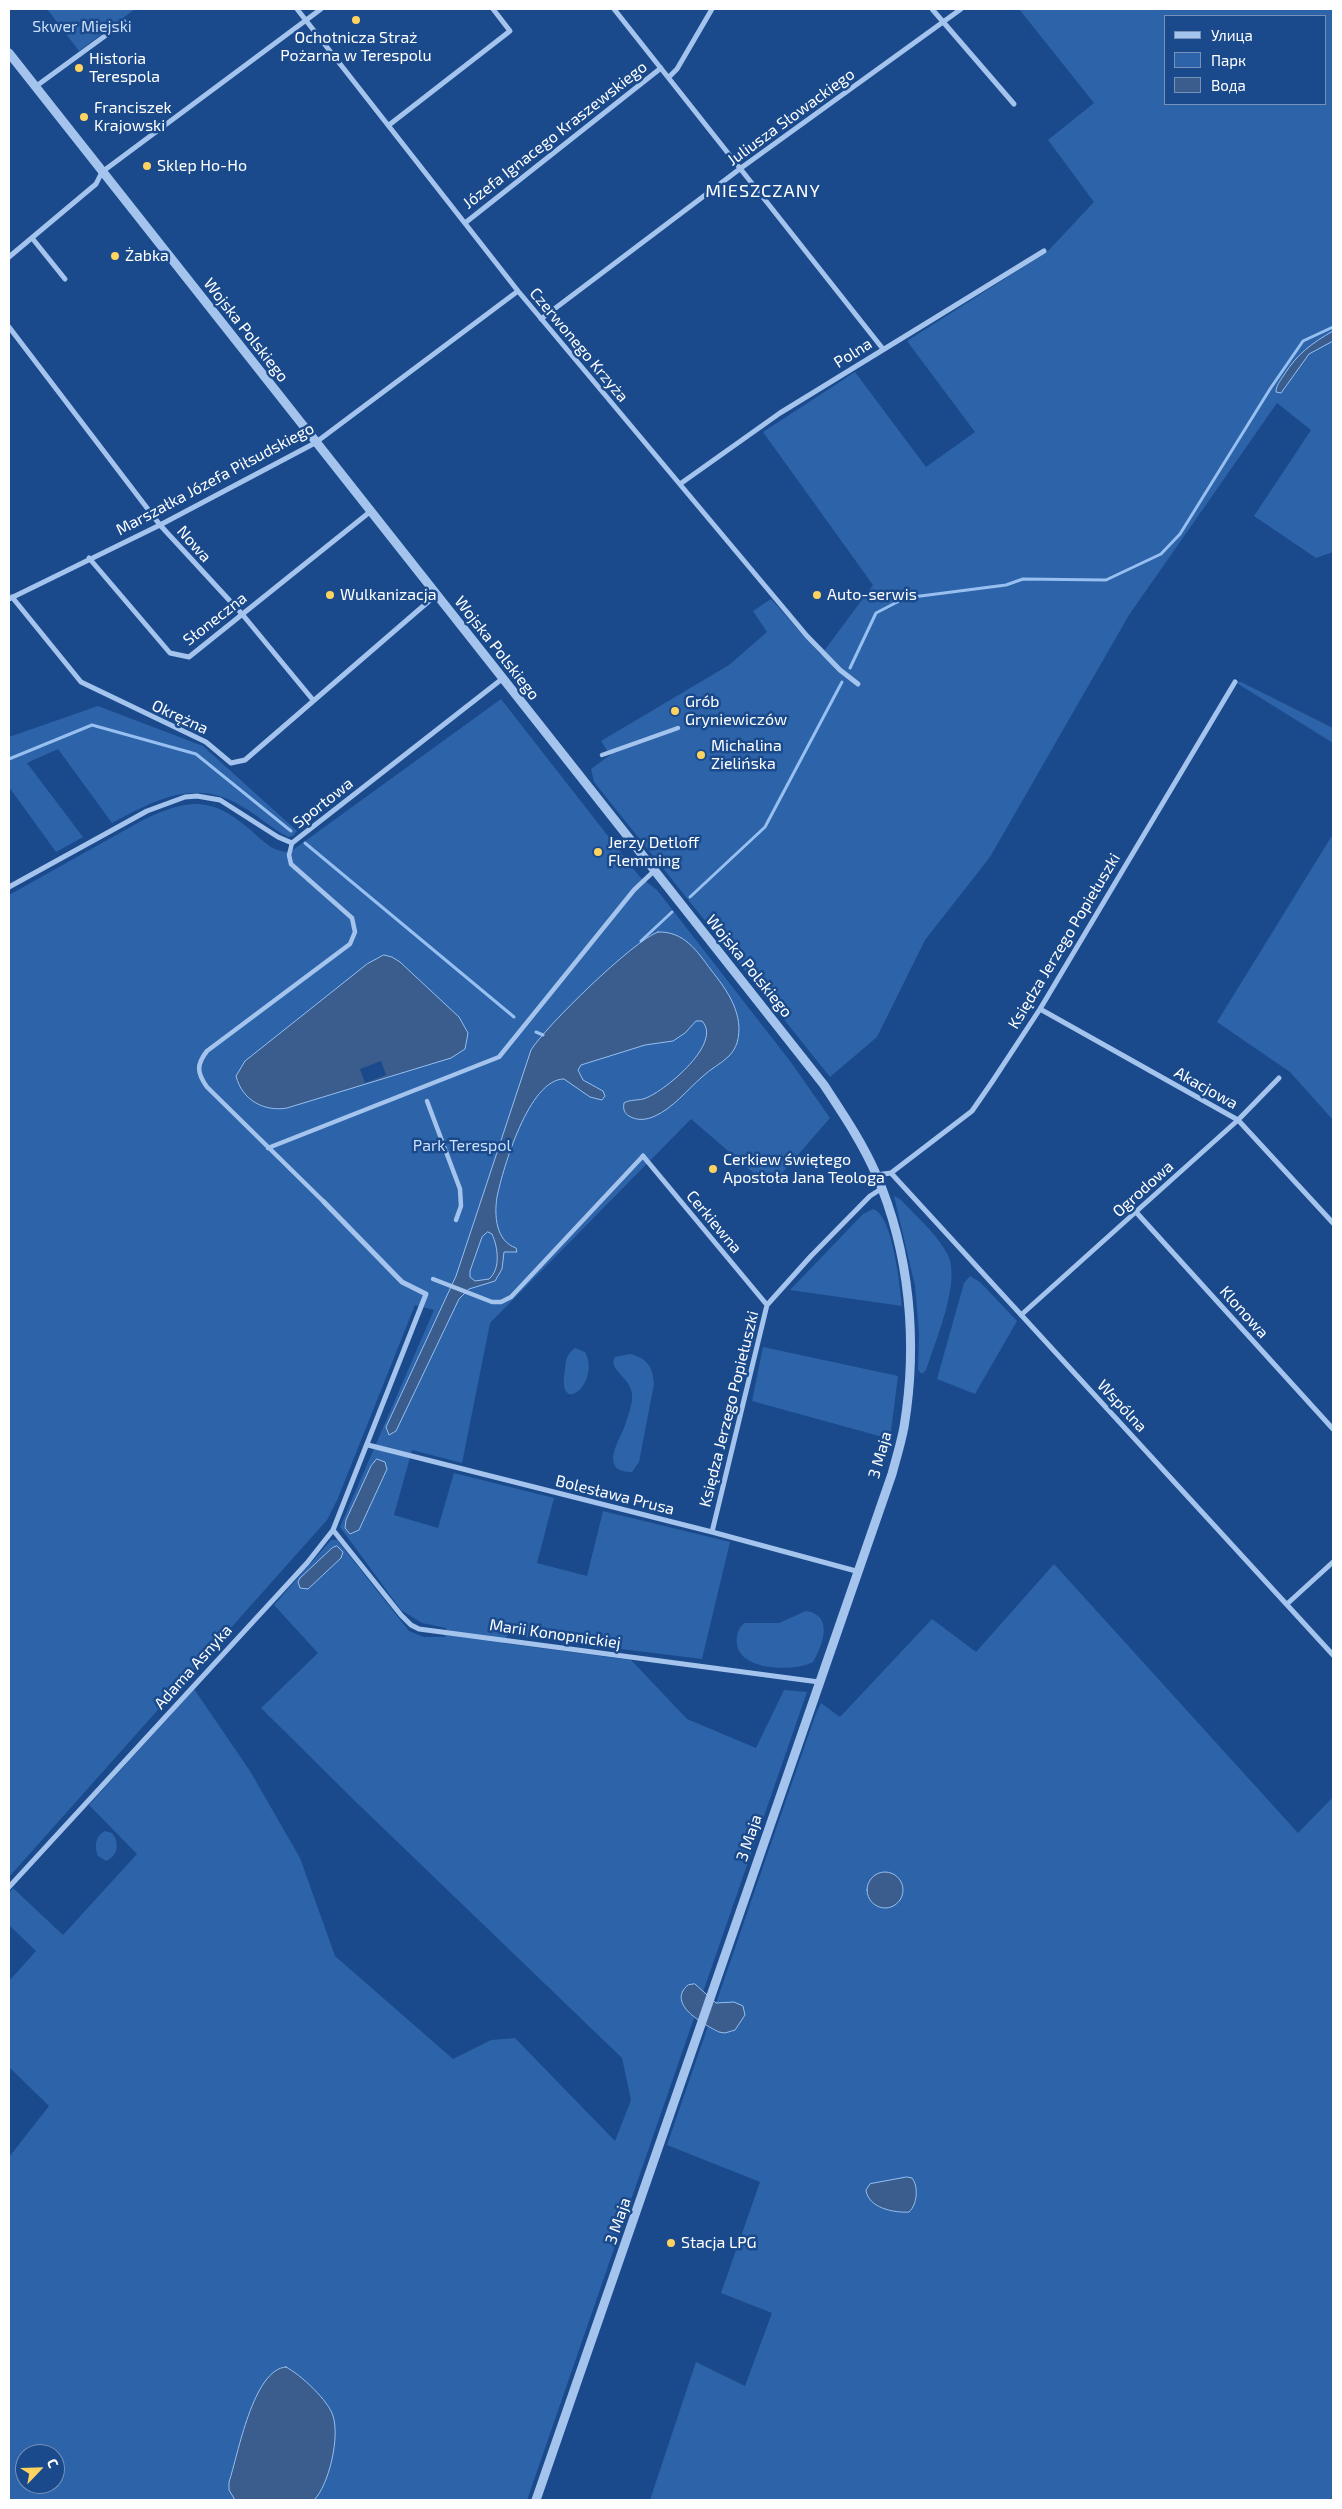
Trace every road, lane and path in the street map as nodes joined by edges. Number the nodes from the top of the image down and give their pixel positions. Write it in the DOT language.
graph roads {
  1 [pos="298,9"];
  2 [pos="321,9"];
  3 [pos="493,9"];
  4 [pos="614,9"];
  5 [pos="712,9"];
  6 [pos="932,9"];
  7 [pos="961,9"];
  8 [pos="306,20"];
  9 [pos="124,22"];
  10 [pos="943,23"];
  11 [pos="9,53"];
  12 [pos="661,68"];
  13 [pos="669,77"];
  14 [pos="35,87"];
  15 [pos="1014,104"];
  16 [pos="389,126"];
  17 [pos="741,168"];
  18 [pos="102,172"];
  19 [pos="465,222"];
  20 [pos="32,238"];
  21 [pos="1044,251"];
  22 [pos="9,257"];
  23 [pos="66,279"];
  24 [pos="518,291"];
  25 [pos="541,319"];
  26 [pos="9,327"];
  27 [pos="883,349"];
  28 [pos="316,442"];
  29 [pos="680,484"];
  30 [pos="371,511"];
  31 [pos="160,524"];
  32 [pos="89,558"];
  33 [pos="436,595"];
  34 [pos="10,598"];
  35 [pos="242,614"];
  36 [pos="502,679"];
  37 [pos="1235,682"];
  38 [pos="858,684"];
  39 [pos="313,700"];
  40 [pos="678,728"];
  41 [pos="602,755"];
  42 [pos="292,843"];
  43 [pos="654,871"];
  44 [pos="9,887"];
  45 [pos="1040,1009"];
  46 [pos="1279,1078"];
  47 [pos="427,1101"];
  48 [pos="1238,1120"];
  49 [pos="268,1148"];
  50 [pos="643,1156"];
  51 [pos="891,1173"];
  52 [pos="876,1175"];
  53 [pos="881,1189"];
  54 [pos="324,1202"];
  55 [pos="1136,1212"];
  56 [pos="456,1220"];
  57 [pos="1333,1224"];
  58 [pos="433,1279"];
  59 [pos="767,1304"];
  60 [pos="1021,1315"];
  61 [pos="1333,1429"];
  62 [pos="368,1445"];
  63 [pos="333,1530"];
  64 [pos="712,1532"];
  65 [pos="1333,1562"];
  66 [pos="856,1571"];
  67 [pos="1287,1604"];
  68 [pos="1333,1655"];
  69 [pos="819,1682"];
  70 [pos="9,1887"];
  71 [pos="536,2500"];
  1 -- 8 [label="street, Czerwonego Krzyża"];
  2 -- 8 [label="street"];
  3 -- 16 [label="street"];
  4 -- 12 [label="street"];
  5 -- 13 [label="street, Józefa Ignacego Kraszewskiego"];
  6 -- 10 [label="street"];
  7 -- 10 [label="street, Juliusza Słowackiego"];
  8 -- 16 [label="street, Czerwonego Krzyża"];
  8 -- 18 [label="street"];
  9 -- 14 [label="street"];
  10 -- 15 [label="street"];
  10 -- 17 [label="street, Juliusza Słowackiego"];
  11 -- 14 [label="street, Wojska Polskiego"];
  12 -- 13 [label="street"];
  12 -- 19 [label="street, Józefa Ignacego Kraszewskiego"];
  13 -- 17 [label="street"];
  14 -- 18 [label="street, Wojska Polskiego"];
  16 -- 19 [label="street, Czerwonego Krzyża"];
  17 -- 25 [label="street, Juliusza Słowackiego"];
  17 -- 27 [label="street"];
  18 -- 20 [label="street"];
  18 -- 28 [label="street, Wojska Polskiego"];
  19 -- 24 [label="street, Czerwonego Krzyża"];
  20 -- 22 [label="street"];
  20 -- 23 [label="street"];
  21 -- 27 [label="street, Polna"];
  24 -- 25 [label="street, Czerwonego Krzyża"];
  24 -- 28 [label="street, Marszałka Józefa Piłsudskiego"];
  25 -- 29 [label="street, Czerwonego Krzyża"];
  26 -- 31 [label="street, Nowa"];
  27 -- 29 [label="street, Polna"];
  28 -- 30 [label="street, Wojska Polskiego"];
  28 -- 31 [label="street, Marszałka Józefa Piłsudskiego"];
  29 -- 38 [label="street, Czerwonego Krzyża"];
  30 -- 33 [label="street, Wojska Polskiego"];
  30 -- 35 [label="street, Słoneczna"];
  31 -- 32 [label="street, Marszałka Józefa Piłsudskiego"];
  31 -- 35 [label="street, Nowa"];
  32 -- 34 [label="street, Marszałka Józefa Piłsudskiego"];
  32 -- 35 [label="street, Słoneczna"];
  33 -- 36 [label="street, Wojska Polskiego"];
  33 -- 39 [label="street, Okrężna"];
  34 -- 39 [label="street, Okrężna"];
  35 -- 39 [label="street, Nowa"];
  36 -- 42 [label="street, Sportowa"];
  36 -- 43 [label="street, Wojska Polskiego"];
  37 -- 45 [label="street, Księdza Jerzego Popiełuszki"];
  40 -- 41 [label="street"];
  42 -- 44 [label="street, Sportowa"];
  42 -- 49 [label="street"];
  43 -- 49 [label="street"];
  43 -- 52 [label="street, Wojska Polskiego"];
  45 -- 48 [label="street, Akacjowa"];
  45 -- 51 [label="street, Księdza Jerzego Popiełuszki"];
  46 -- 48 [label="street, Ogrodowa"];
  47 -- 56 [label="street"];
  48 -- 55 [label="street, Ogrodowa"];
  48 -- 57 [label="street, Akacjowa"];
  49 -- 54 [label="street"];
  50 -- 58 [label="street"];
  50 -- 59 [label="street, Cerkiewna"];
  51 -- 52 [label="street"];
  51 -- 60 [label="street, Wspólna"];
  52 -- 53 [label="street, 3 Maja"];
  53 -- 59 [label="street, Księdza Jerzego Popiełuszki"];
  53 -- 66 [label="street, 3 Maja"];
  54 -- 62 [label="street, Adama Asnyka"];
  55 -- 60 [label="street, Ogrodowa"];
  55 -- 61 [label="street, Klonowa"];
  59 -- 64 [label="street, Księdza Jerzego Popiełuszki"];
  60 -- 67 [label="street, Wspólna"];
  62 -- 63 [label="street, Adama Asnyka"];
  62 -- 64 [label="street, Bolesława Prusa"];
  63 -- 69 [label="street, Marii Konopnickiej"];
  63 -- 70 [label="street, Adama Asnyka"];
  64 -- 66 [label="street, Bolesława Prusa"];
  65 -- 67 [label="street"];
  66 -- 69 [label="street, 3 Maja"];
  67 -- 68 [label="street, Wspólna"];
  69 -- 71 [label="street, 3 Maja"];
}
